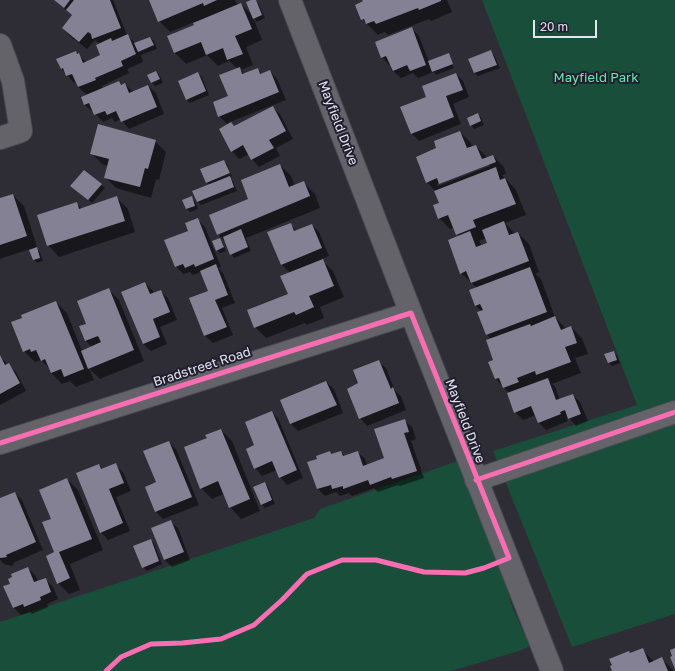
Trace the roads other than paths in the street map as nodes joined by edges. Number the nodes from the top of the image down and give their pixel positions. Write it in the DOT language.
graph roads {
  1 [pos="290,0"];
  2 [pos="0,45"];
  3 [pos="0,138"];
  4 [pos="411,313"];
  5 [pos="675,412"];
  6 [pos="0,443"];
  7 [pos="476,480"];
  8 [pos="552,671"];
  1 -- 4 [label="street, Mayfield Drive"];
  2 -- 3 [label="street"];
  4 -- 6 [label="street, Bradstreet Road"];
  4 -- 7 [label="street, Mayfield Drive"];
  5 -- 7 [label="street"];
  7 -- 8 [label="street, Mayfield Drive"];
}
